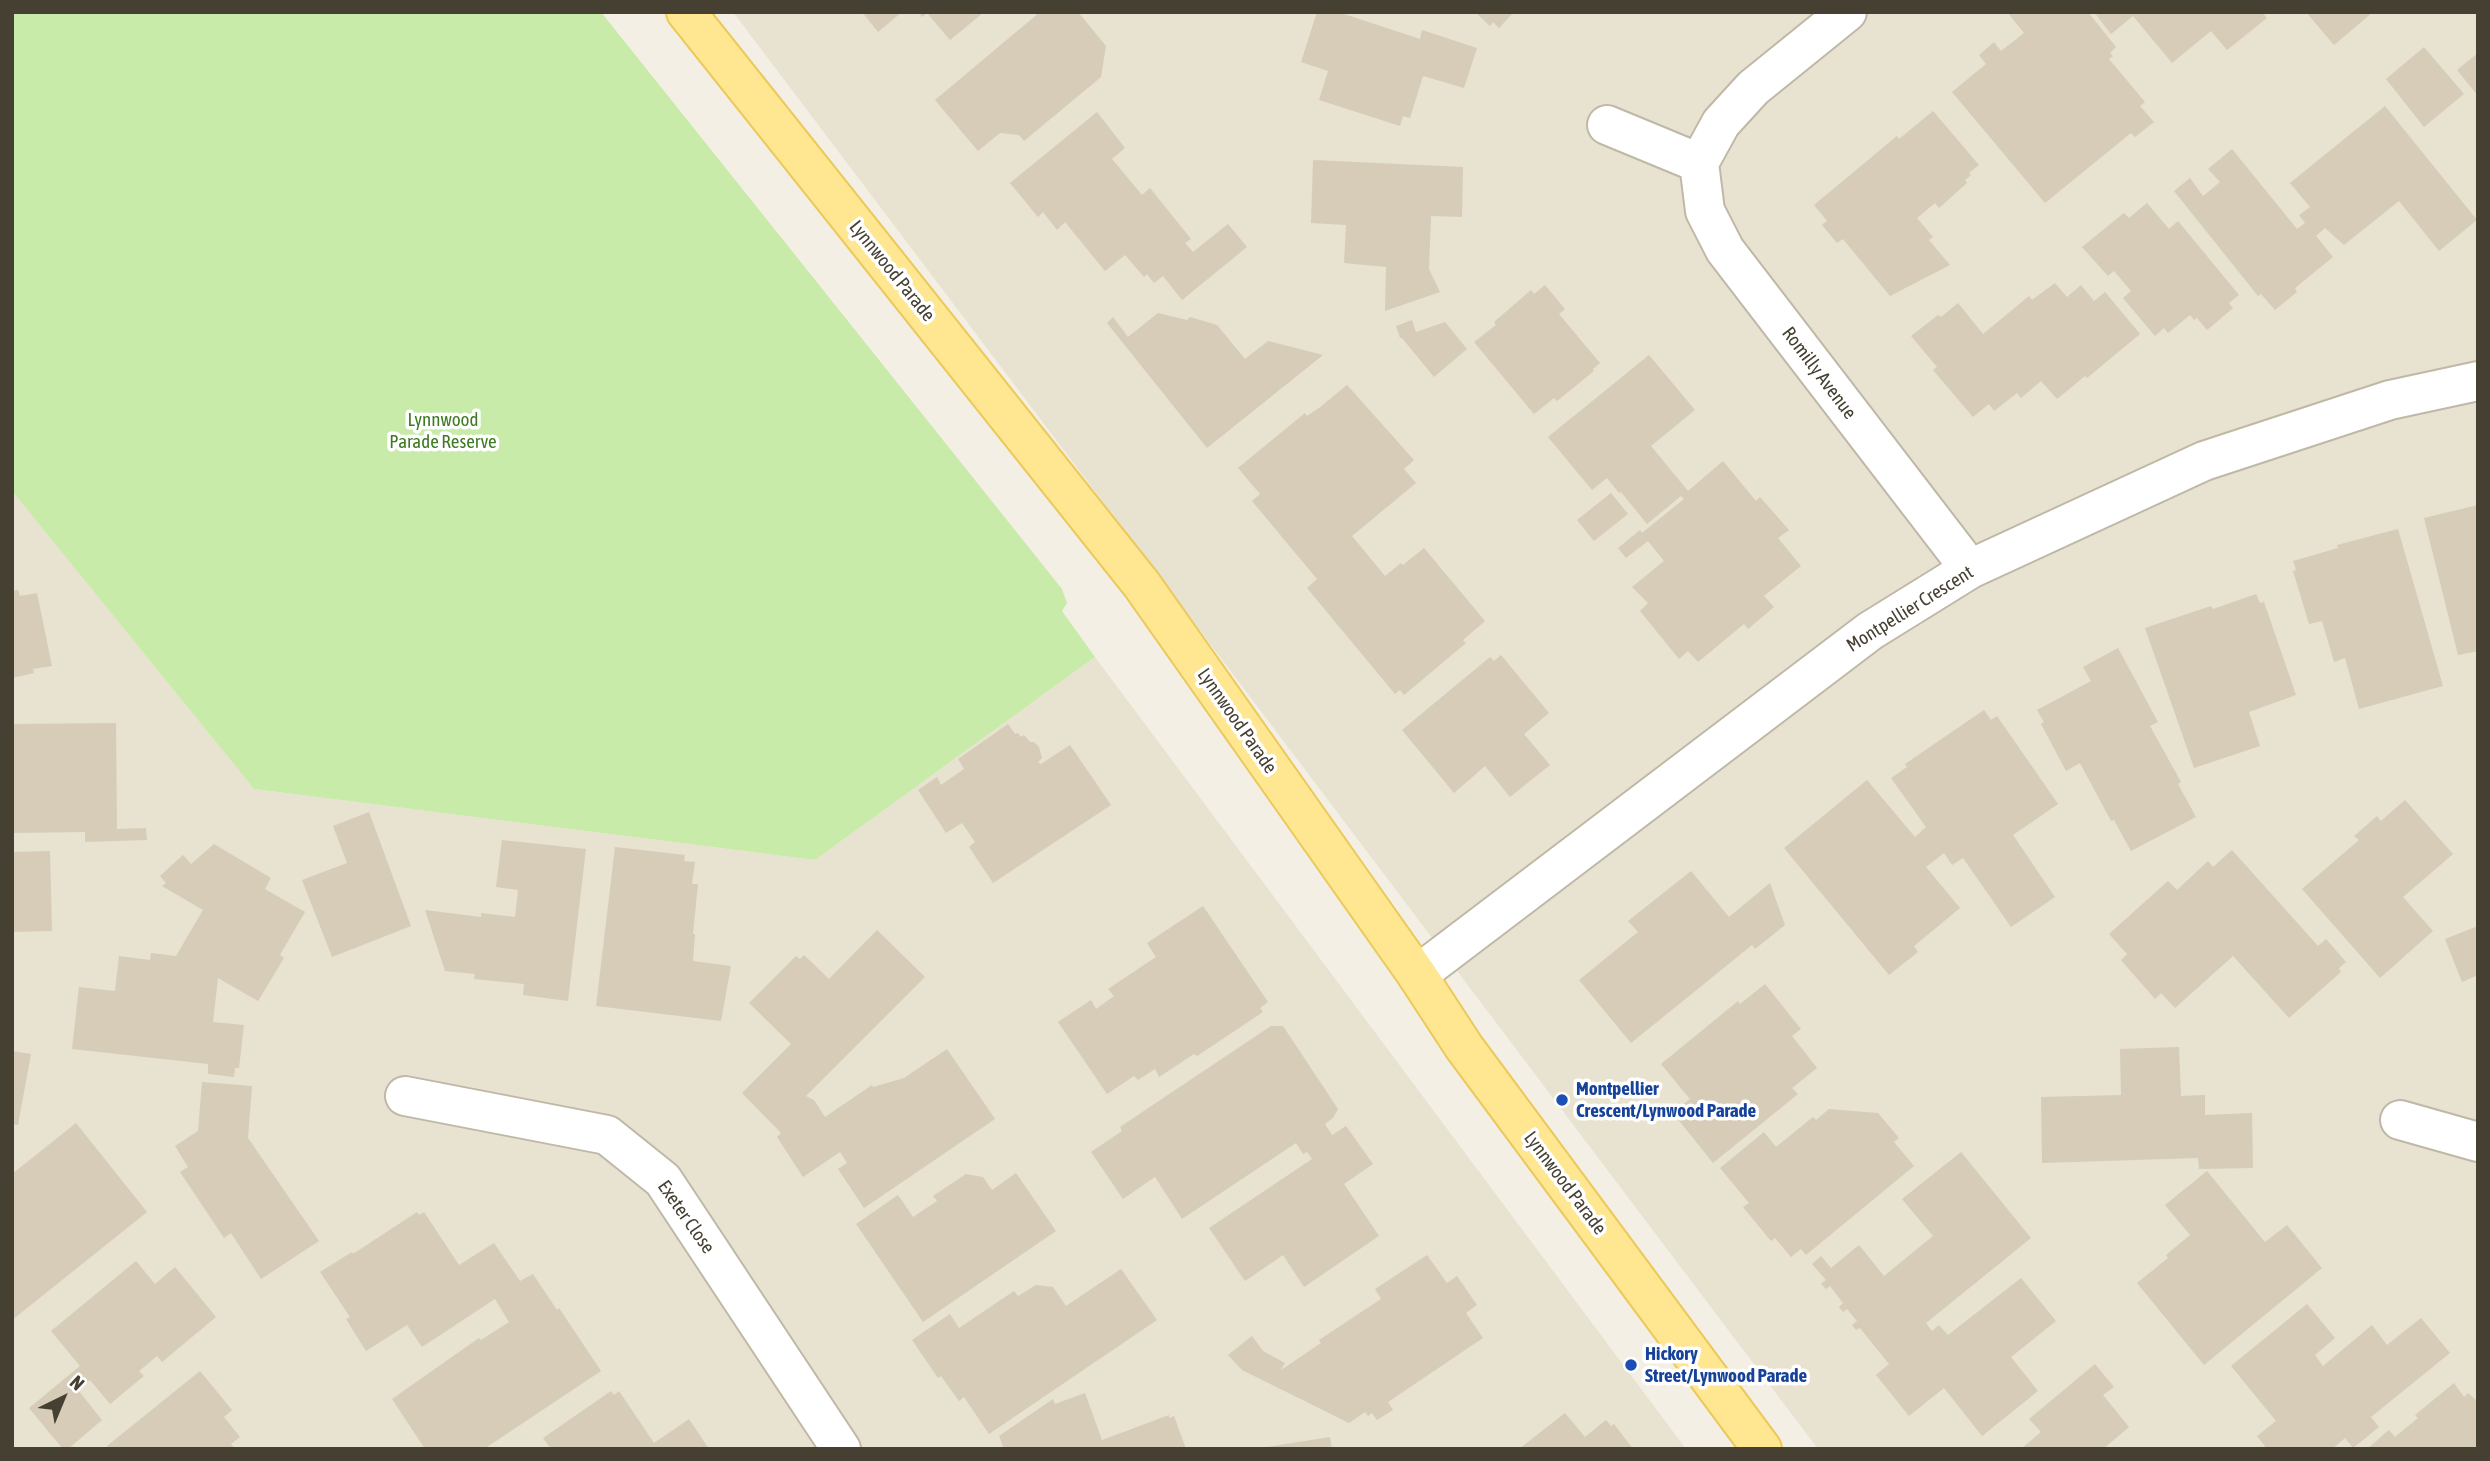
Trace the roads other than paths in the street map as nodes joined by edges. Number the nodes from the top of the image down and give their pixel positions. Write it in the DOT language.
graph roads {
  1 [pos="687,12"];
  2 [pos="1847,12"];
  3 [pos="1607,125"];
  4 [pos="1699,163"];
  5 [pos="2478,381"];
  6 [pos="1970,569"];
  7 [pos="1417,975"];
  8 [pos="405,1096"];
  9 [pos="2400,1120"];
  10 [pos="2478,1142"];
  11 [pos="841,1449"];
  12 [pos="1762,1449"];
  1 -- 7 [label="main road, Lynnwood Parade"];
  2 -- 4 [label="street"];
  3 -- 4 [label="street"];
  4 -- 6 [label="street, Romilly Avenue"];
  5 -- 6 [label="street, Montpellier Crescent"];
  6 -- 7 [label="street, Montpellier Crescent"];
  7 -- 12 [label="main road, Lynnwood Parade"];
  8 -- 11 [label="street, Exeter Close"];
  9 -- 10 [label="street"];
}
